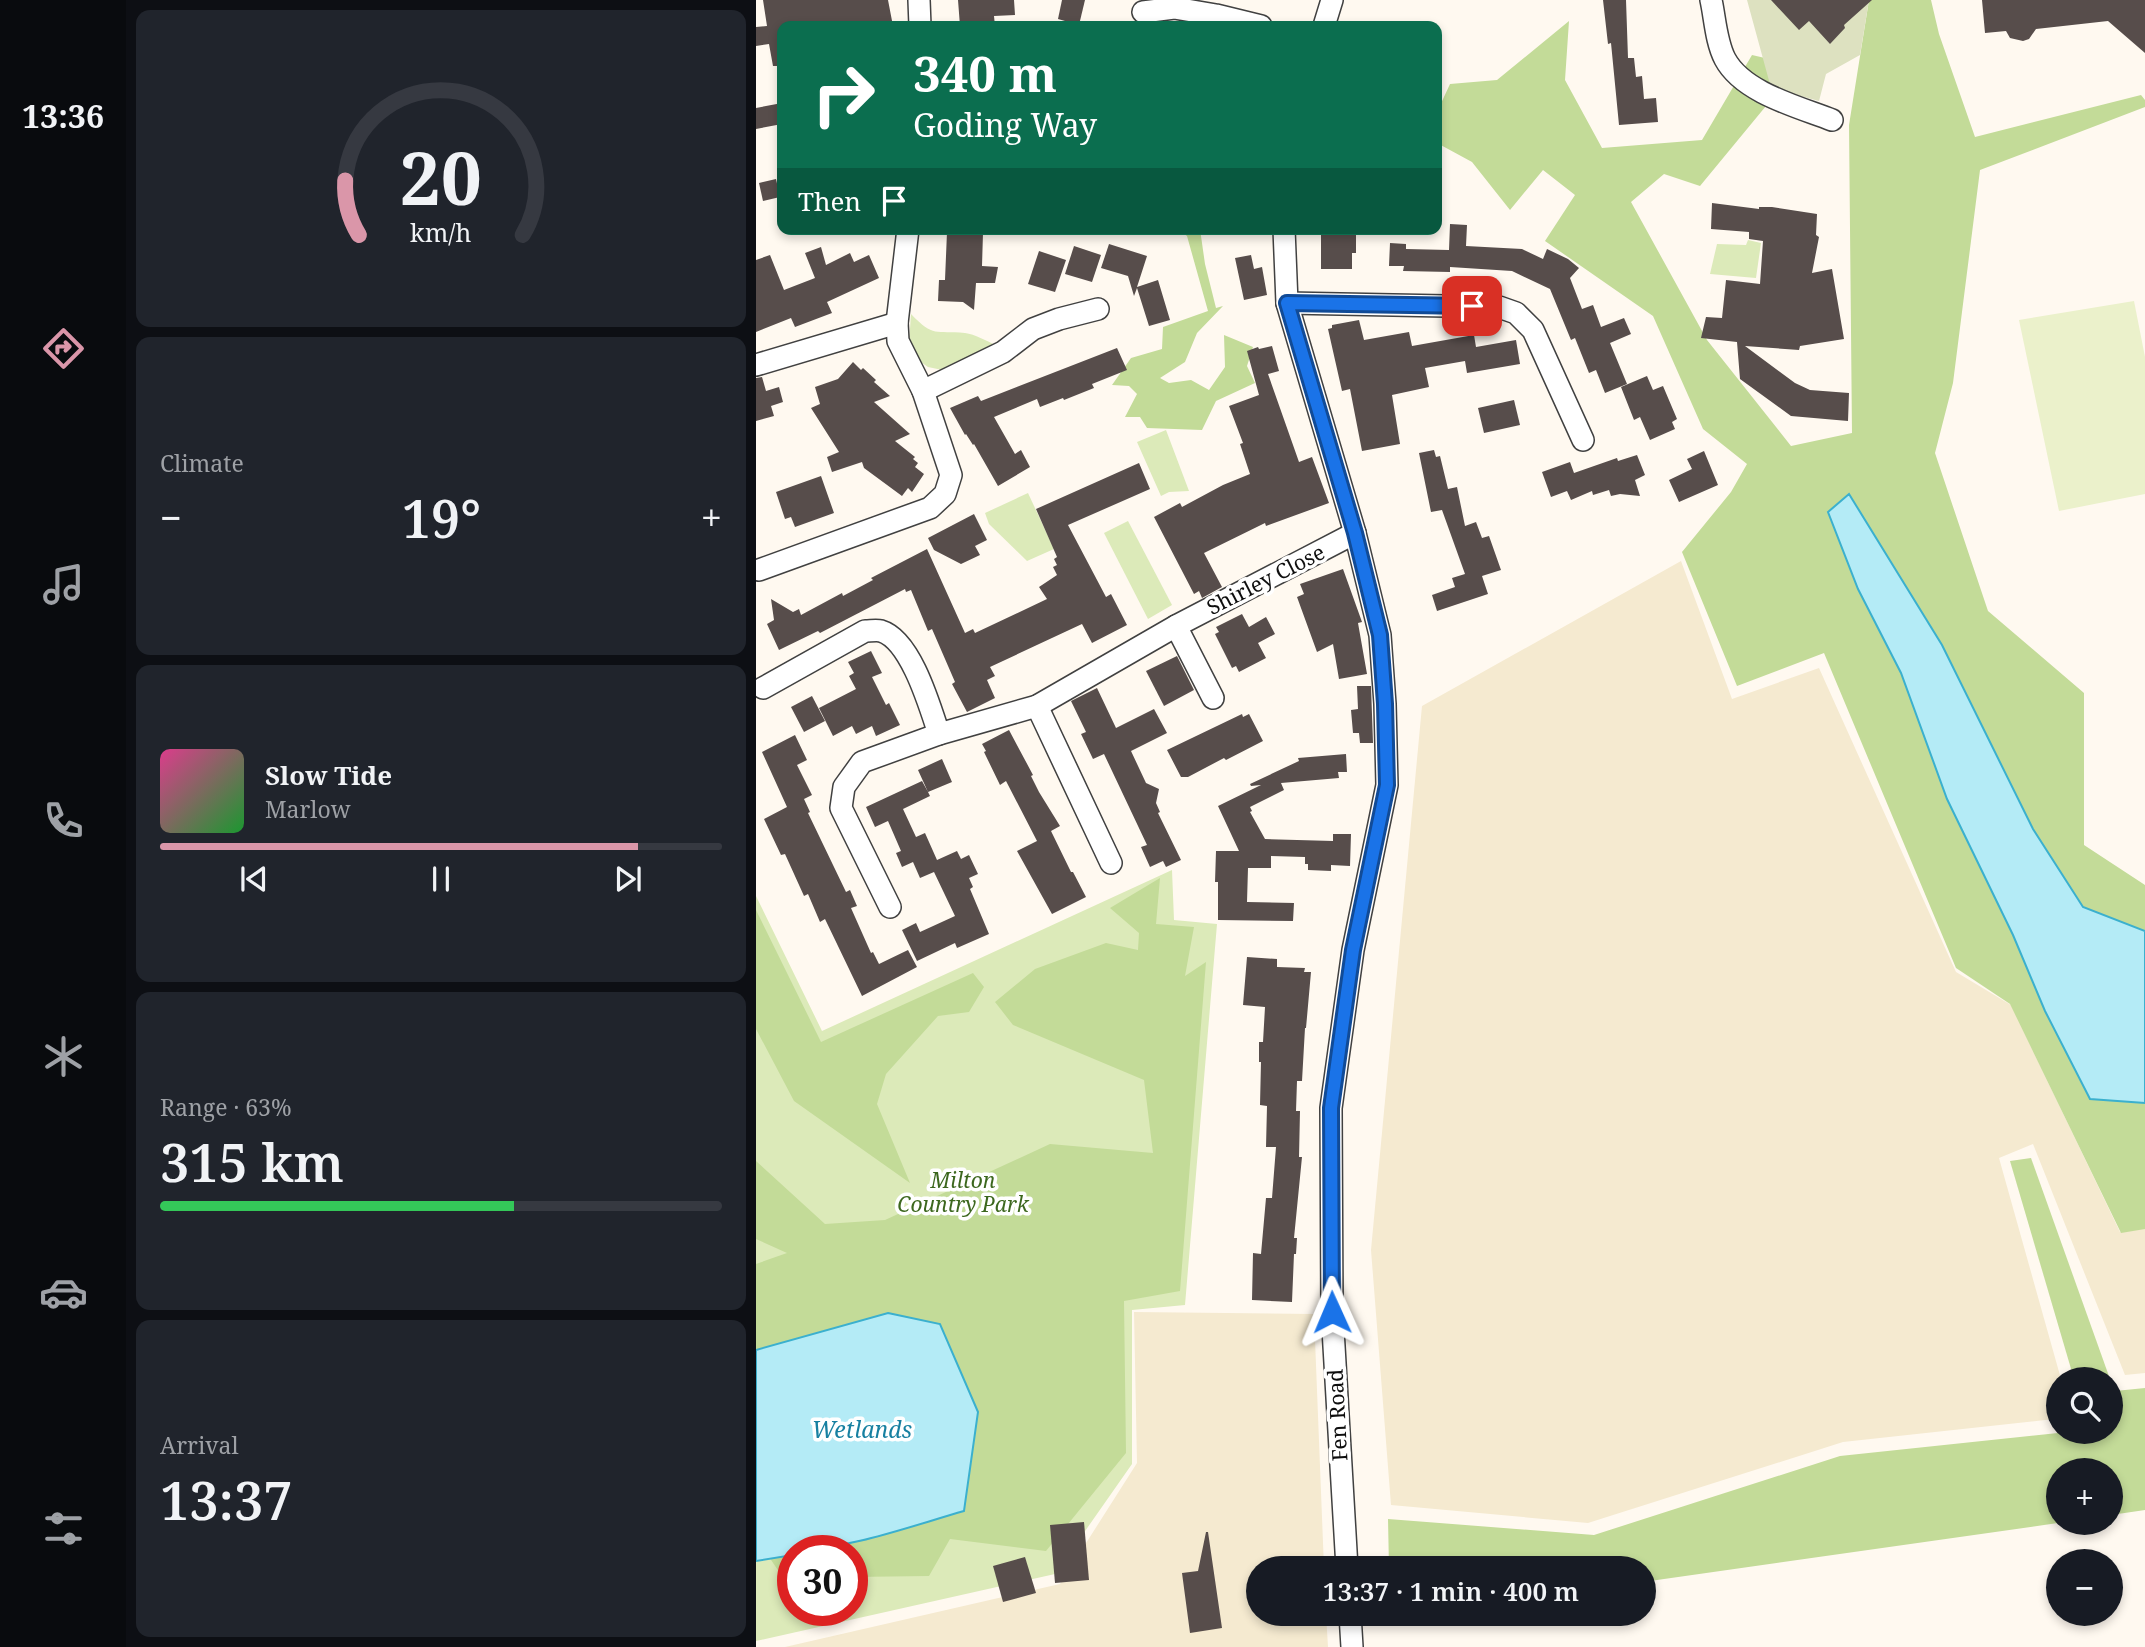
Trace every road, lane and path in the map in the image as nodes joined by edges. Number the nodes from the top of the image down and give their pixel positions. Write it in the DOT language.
graph roads {
  1 [pos="919,0"];
  2 [pos="1332,0"];
  3 [pos="1711,0"];
  4 [pos="1143,12"];
  5 [pos="920,21"];
  6 [pos="1241,21"];
  7 [pos="1326,21"];
  8 [pos="1832,120"];
  9 [pos="907,235"];
  10 [pos="1284,235"];
  11 [pos="1287,303"];
  12 [pos="1098,309"];
  13 [pos="897,323"];
  14 [pos="756,365"];
  15 [pos="923,391"];
  16 [pos="1583,440"];
  17 [pos="1355,533"];
  18 [pos="759,570"];
  19 [pos="1176,626"];
  20 [pos="762,688"];
  21 [pos="1213,698"];
  22 [pos="1037,706"];
  23 [pos="939,734"];
  24 [pos="1111,863"];
  25 [pos="890,907"];
  26 [pos="1346,1556"];
  27 [pos="1351,1626"];
  28 [pos="1352,1647"];
  1 -- 5 [label="street"];
  2 -- 7 [label="street"];
  3 -- 8 [label="street"];
  4 -- 6 [label="street"];
  9 -- 13 [label="street"];
  10 -- 11 [label="street, Fen Road"];
  11 -- 16 [label="street"];
  11 -- 17 [label="street, Fen Road"];
  12 -- 15 [label="street"];
  13 -- 14 [label="street"];
  13 -- 15 [label="street"];
  15 -- 18 [label="street"];
  17 -- 19 [label="street, Shirley Close"];
  17 -- 26 [label="street, Fen Road"];
  19 -- 21 [label="street"];
  19 -- 22 [label="street, Shirley Close"];
  20 -- 23 [label="street"];
  22 -- 23 [label="street, Shirley Close"];
  22 -- 24 [label="street"];
  23 -- 25 [label="street, Shirley Close"];
  27 -- 28 [label="street"];
}
